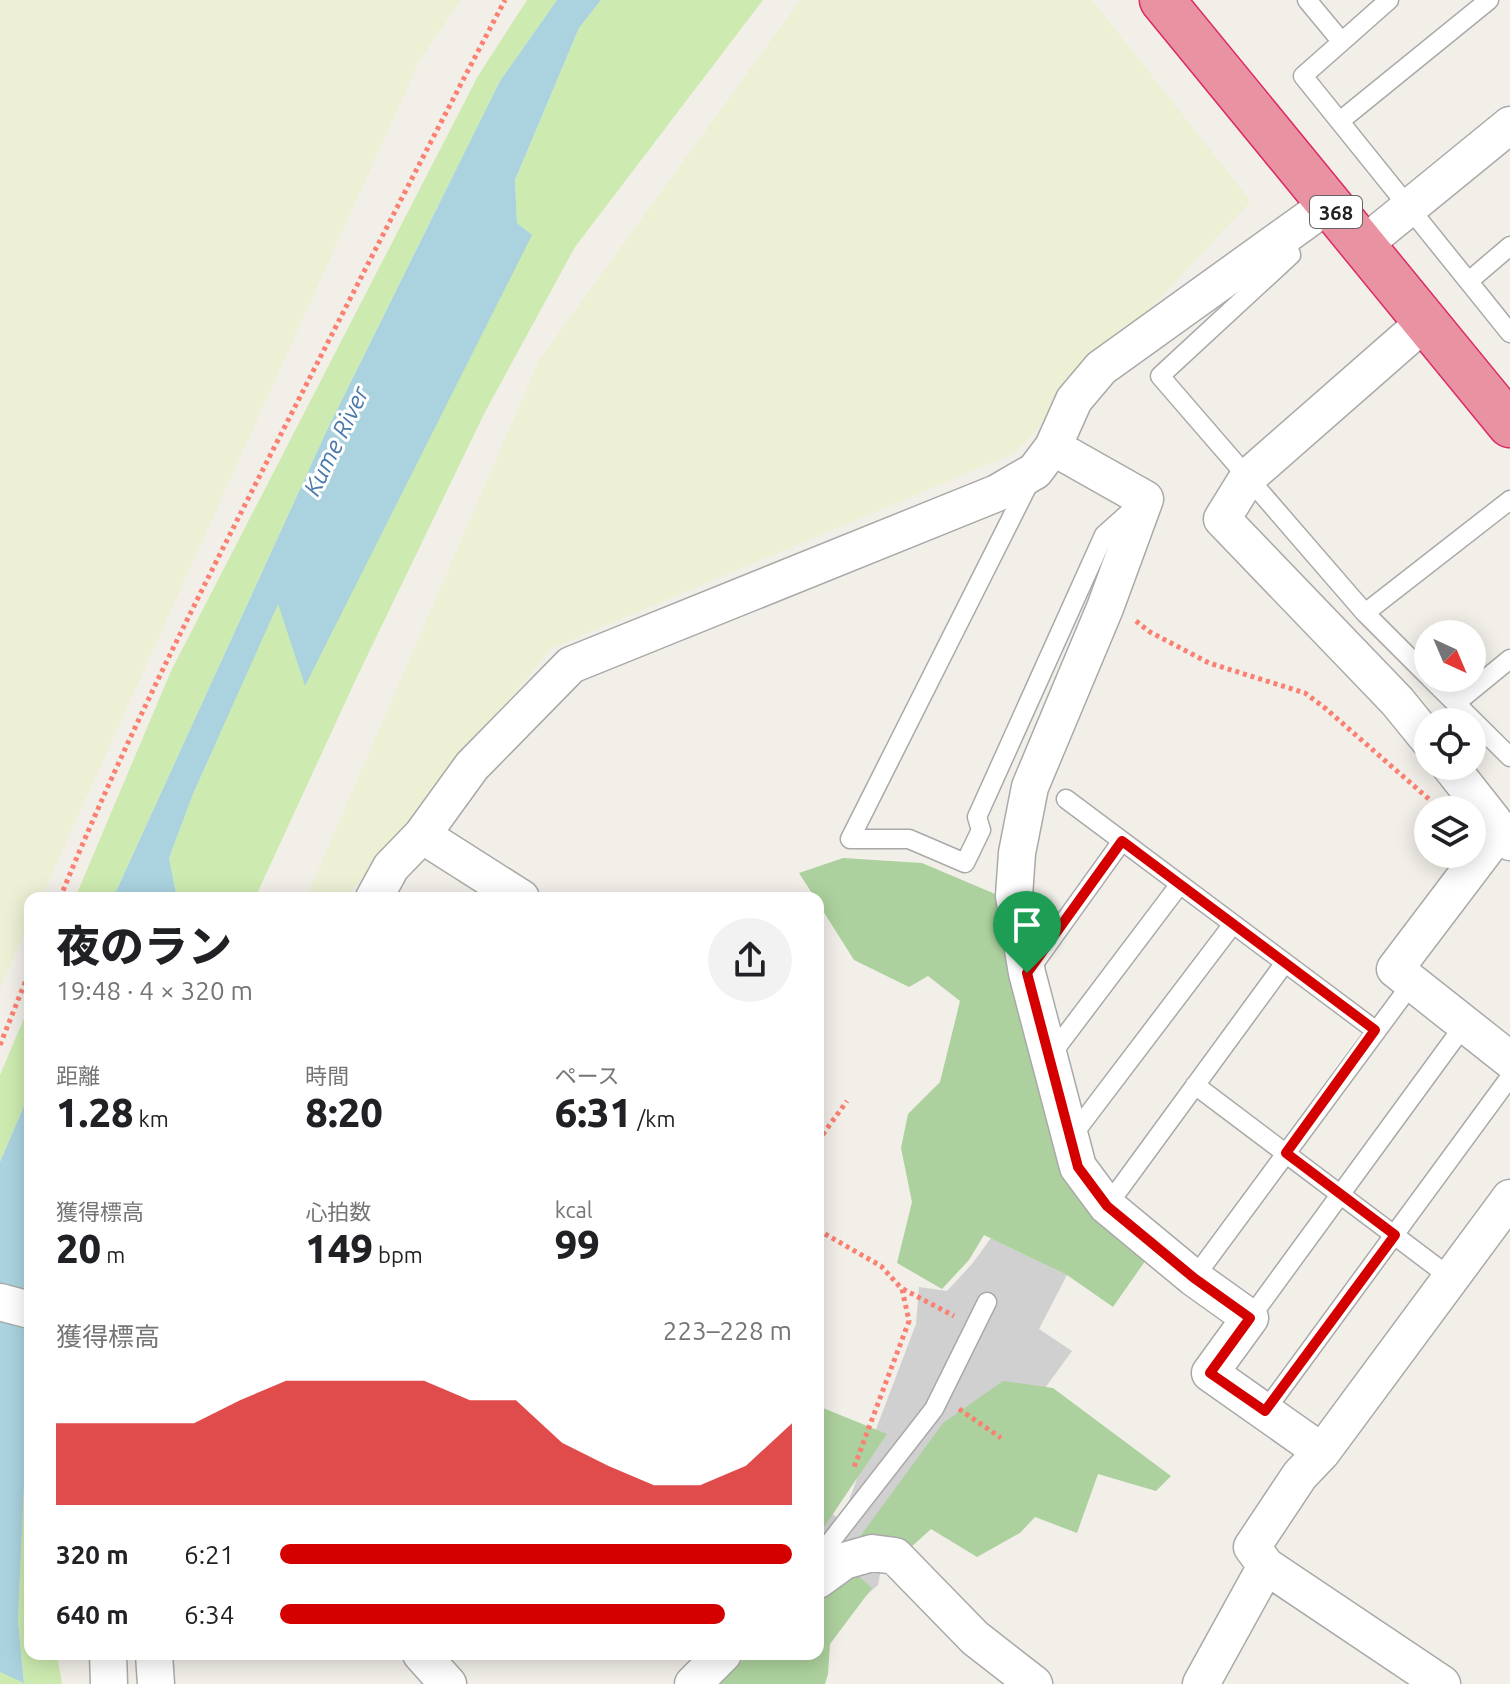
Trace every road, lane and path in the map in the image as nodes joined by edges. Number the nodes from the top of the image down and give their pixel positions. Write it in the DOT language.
graph roads {
  1 [pos="505,0"];
  2 [pos="1162,0"];
  3 [pos="1307,0"];
  4 [pos="1389,0"];
  5 [pos="1489,0"];
  6 [pos="1341,41"];
  7 [pos="1340,121"];
  8 [pos="1510,125"];
  9 [pos="1329,204"];
  10 [pos="1409,207"];
  11 [pos="1285,236"];
  12 [pos="1363,245"];
  13 [pos="1510,246"];
  14 [pos="1469,281"];
  15 [pos="1426,321"];
  16 [pos="1510,333"];
  17 [pos="1510,425"];
  18 [pos="1044,459"];
  19 [pos="1248,477"];
  20 [pos="1145,499"];
  21 [pos="1510,500"];
  22 [pos="1365,613"];
  23 [pos="1135,620"];
  24 [pos="1510,659"];
  25 [pos="1414,662"];
  26 [pos="1445,692"];
  27 [pos="1456,703"];
  28 [pos="1414,722"];
  29 [pos="1510,757"];
  30 [pos="1459,780"];
  31 [pos="1426,796"];
  32 [pos="1066,799"];
  33 [pos="1496,834"];
  34 [pos="422,835"];
  35 [pos="1122,841"];
  36 [pos="1180,884"];
  37 [pos="62,892"];
  38 [pos="377,892"];
  39 [pos="512,892"];
  40 [pos="1233,924"];
  41 [pos="1284,964"];
  42 [pos="1027,973"];
  43 [pos="1412,983"];
  44 [pos="24,985"];
  45 [pos="1465,1024"];
  46 [pos="1375,1030"];
  47 [pos="0,1045"];
  48 [pos="1050,1056"];
  49 [pos="1510,1060"];
  50 [pos="1510,1077"];
  51 [pos="1195,1085"];
  52 [pos="847,1101"];
  53 [pos="824,1133"];
  54 [pos="1072,1136"];
  55 [pos="1286,1153"];
  56 [pos="1340,1194"];
  57 [pos="1107,1206"];
  58 [pos="1505,1216"];
  59 [pos="824,1233"];
  60 [pos="1395,1235"];
  61 [pos="1194,1278"];
  62 [pos="1451,1278"];
  63 [pos="902,1289"];
  64 [pos="0,1302"];
  65 [pos="987,1302"];
  66 [pos="24,1308"];
  67 [pos="943,1311"];
  68 [pos="1250,1318"];
  69 [pos="1265,1411"];
  70 [pos="966,1414"];
  71 [pos="1001,1438"];
  72 [pos="1322,1452"];
  73 [pos="849,1481"];
  74 [pos="824,1561"];
  75 [pos="824,1566"];
  76 [pos="1266,1566"];
  77 [pos="108,1660"];
  78 [pos="154,1660"];
  79 [pos="426,1660"];
  80 [pos="717,1660"];
  81 [pos="109,1684"];
  82 [pos="156,1684"];
  83 [pos="448,1684"];
  84 [pos="693,1684"];
  85 [pos="1034,1684"];
  86 [pos="1201,1684"];
  87 [pos="1442,1684"];
  1 -- 37 [label="path"];
  2 -- 9 [label="highway, 368"];
  3 -- 6 [label="lane"];
  4 -- 6 [label="lane"];
  5 -- 7 [label="lane"];
  6 -- 7 [label="lane"];
  7 -- 10 [label="lane"];
  8 -- 10 [label="street"];
  9 -- 11 [label="street"];
  9 -- 12 [label="highway, 368"];
  10 -- 12 [label="street"];
  10 -- 14 [label="lane"];
  11 -- 18 [label="street"];
  11 -- 19 [label="lane"];
  12 -- 15 [label="highway, 368"];
  13 -- 14 [label="lane"];
  14 -- 16 [label="lane"];
  15 -- 17 [label="highway, 368"];
  15 -- 19 [label="street"];
  18 -- 20 [label="street"];
  18 -- 20 [label="lane"];
  18 -- 34 [label="street"];
  19 -- 22 [label="lane"];
  19 -- 28 [label="street"];
  20 -- 42 [label="street"];
  21 -- 22 [label="lane"];
  22 -- 25 [label="lane"];
  23 -- 31 [label="path"];
  24 -- 27 [label="lane"];
  26 -- 27 [label="lane"];
  27 -- 29 [label="lane"];
  30 -- 33 [label="street"];
  32 -- 35 [label="lane"];
  33 -- 43 [label="street"];
  34 -- 38 [label="street"];
  34 -- 39 [label="street"];
  35 -- 36 [label="lane"];
  35 -- 42 [label="lane"];
  36 -- 40 [label="lane"];
  36 -- 48 [label="lane"];
  40 -- 41 [label="lane"];
  40 -- 54 [label="lane"];
  41 -- 46 [label="lane"];
  41 -- 51 [label="lane"];
  42 -- 48 [label="street"];
  43 -- 45 [label="street"];
  43 -- 46 [label="lane"];
  44 -- 47 [label="path"];
  45 -- 49 [label="street"];
  45 -- 56 [label="lane"];
  46 -- 55 [label="lane"];
  48 -- 54 [label="street"];
  50 -- 60 [label="lane"];
  51 -- 55 [label="lane"];
  51 -- 57 [label="lane"];
  52 -- 53 [label="path"];
  54 -- 57 [label="street"];
  55 -- 56 [label="lane"];
  55 -- 61 [label="lane"];
  56 -- 60 [label="lane"];
  56 -- 68 [label="lane"];
  57 -- 61 [label="street"];
  58 -- 62 [label="street"];
  59 -- 63 [label="path"];
  60 -- 62 [label="lane"];
  60 -- 69 [label="lane"];
  61 -- 68 [label="street"];
  62 -- 72 [label="street"];
  63 -- 67 [label="path"];
  63 -- 73 [label="path"];
  64 -- 66 [label="street"];
  65 -- 74 [label="lane"];
  68 -- 69 [label="street"];
  69 -- 72 [label="street"];
  70 -- 71 [label="path"];
  72 -- 76 [label="street"];
  75 -- 85 [label="street"];
  76 -- 86 [label="street"];
  76 -- 87 [label="street"];
  77 -- 81 [label="street"];
  78 -- 82 [label="street"];
  79 -- 83 [label="street"];
  80 -- 84 [label="street"];
}
